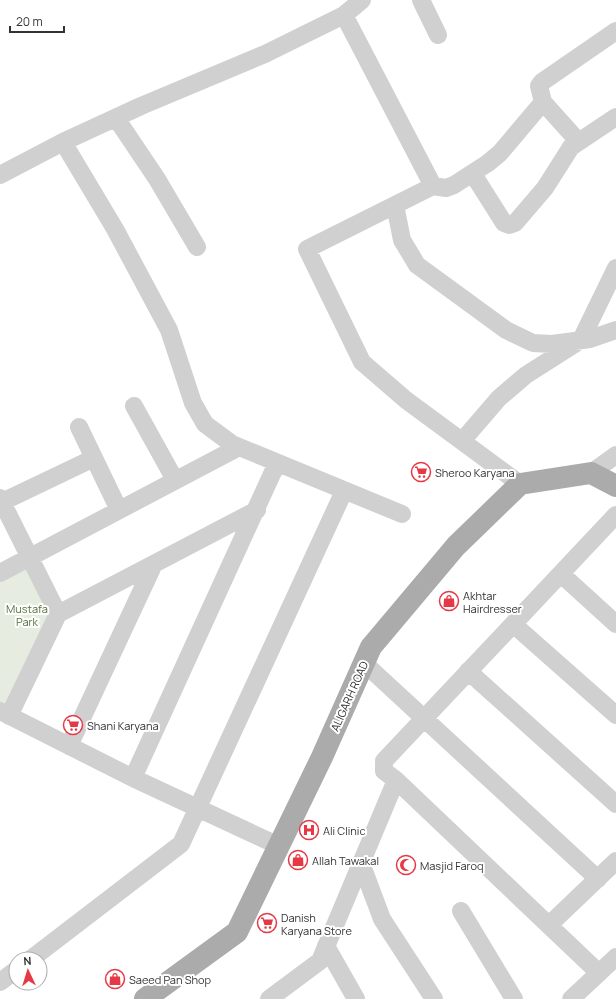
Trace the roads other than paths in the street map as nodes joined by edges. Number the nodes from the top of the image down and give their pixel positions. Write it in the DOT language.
graph roads {
  1 [pos="362,0"];
  2 [pos="422,0"];
  3 [pos="344,15"];
  4 [pos="616,32"];
  5 [pos="438,35"];
  6 [pos="543,102"];
  7 [pos="616,117"];
  8 [pos="116,118"];
  9 [pos="578,141"];
  10 [pos="63,142"];
  11 [pos="0,174"];
  12 [pos="473,174"];
  13 [pos="433,186"];
  14 [pos="394,205"];
  15 [pos="197,247"];
  16 [pos="616,268"];
  17 [pos="616,330"];
  18 [pos="581,340"];
  19 [pos="134,406"];
  20 [pos="79,427"];
  21 [pos="462,441"];
  22 [pos="239,447"];
  23 [pos="616,455"];
  24 [pos="94,458"];
  25 [pos="277,463"];
  26 [pos="591,473"];
  27 [pos="175,480"];
  28 [pos="520,484"];
  29 [pos="616,486"];
  30 [pos="344,490"];
  31 [pos="1,501"];
  32 [pos="119,510"];
  33 [pos="257,510"];
  34 [pos="402,514"];
  35 [pos="612,526"];
  36 [pos="29,557"];
  37 [pos="154,564"];
  38 [pos="0,573"];
  39 [pos="561,574"];
  40 [pos="58,614"];
  41 [pos="513,624"];
  42 [pos="616,624"];
  43 [pos="364,663"];
  44 [pos="468,671"];
  45 [pos="5,713"];
  46 [pos="616,715"];
  47 [pos="424,718"];
  48 [pos="69,746"];
  49 [pos="133,778"];
  50 [pos="396,780"];
  51 [pos="616,804"];
  52 [pos="197,808"];
  53 [pos="279,846"];
  54 [pos="616,861"];
  55 [pos="361,863"];
  56 [pos="598,879"];
  57 [pos="460,911"];
  58 [pos="549,925"];
  59 [pos="326,946"];
  60 [pos="42,951"];
  61 [pos="616,957"];
  62 [pos="599,972"];
  63 [pos="275,997"];
  64 [pos="145,999"];
  65 [pos="356,999"];
  66 [pos="434,999"];
  67 [pos="514,999"];
  68 [pos="571,999"];
  1 -- 3 [label="street"];
  2 -- 5 [label="street"];
  3 -- 8 [label="street"];
  3 -- 13 [label="street"];
  4 -- 6 [label="street"];
  6 -- 9 [label="street"];
  6 -- 12 [label="street"];
  7 -- 9 [label="street"];
  8 -- 10 [label="street"];
  8 -- 15 [label="street"];
  9 -- 12 [label="street"];
  10 -- 11 [label="street"];
  10 -- 22 [label="street"];
  12 -- 13 [label="street"];
  13 -- 14 [label="street"];
  14 -- 18 [label="street"];
  14 -- 21 [label="street"];
  16 -- 18 [label="street"];
  17 -- 18 [label="street"];
  18 -- 21 [label="street"];
  19 -- 27 [label="street"];
  20 -- 24 [label="street"];
  21 -- 28 [label="street"];
  22 -- 25 [label="street"];
  22 -- 27 [label="street"];
  23 -- 26 [label="street"];
  24 -- 31 [label="street"];
  24 -- 32 [label="street"];
  25 -- 30 [label="street"];
  25 -- 33 [label="street"];
  26 -- 28 [label="main road"];
  26 -- 29 [label="main road"];
  27 -- 32 [label="street"];
  28 -- 43 [label="main road, ALIGARH ROAD"];
  30 -- 34 [label="street"];
  30 -- 52 [label="street"];
  31 -- 36 [label="street"];
  32 -- 36 [label="street"];
  33 -- 37 [label="street"];
  33 -- 49 [label="street"];
  35 -- 39 [label="street"];
  36 -- 38 [label="street"];
  36 -- 40 [label="street"];
  37 -- 40 [label="street"];
  37 -- 48 [label="street"];
  39 -- 41 [label="street"];
  39 -- 42 [label="street"];
  40 -- 45 [label="street"];
  41 -- 44 [label="street"];
  41 -- 46 [label="street"];
  43 -- 47 [label="street"];
  43 -- 53 [label="main road, ALIGARH ROAD"];
  44 -- 47 [label="street"];
  44 -- 51 [label="street"];
  45 -- 48 [label="street"];
  47 -- 50 [label="street"];
  47 -- 56 [label="street"];
  48 -- 49 [label="street"];
  49 -- 52 [label="street"];
  50 -- 55 [label="street"];
  50 -- 58 [label="street"];
  52 -- 53 [label="street"];
  52 -- 60 [label="street"];
  53 -- 64 [label="main road, ALIGARH ROAD"];
  54 -- 56 [label="street"];
  55 -- 59 [label="street"];
  55 -- 66 [label="street"];
  56 -- 58 [label="street"];
  57 -- 67 [label="street"];
  58 -- 62 [label="street"];
  59 -- 63 [label="street"];
  59 -- 65 [label="street"];
  61 -- 62 [label="street"];
  62 -- 68 [label="street"];
}
